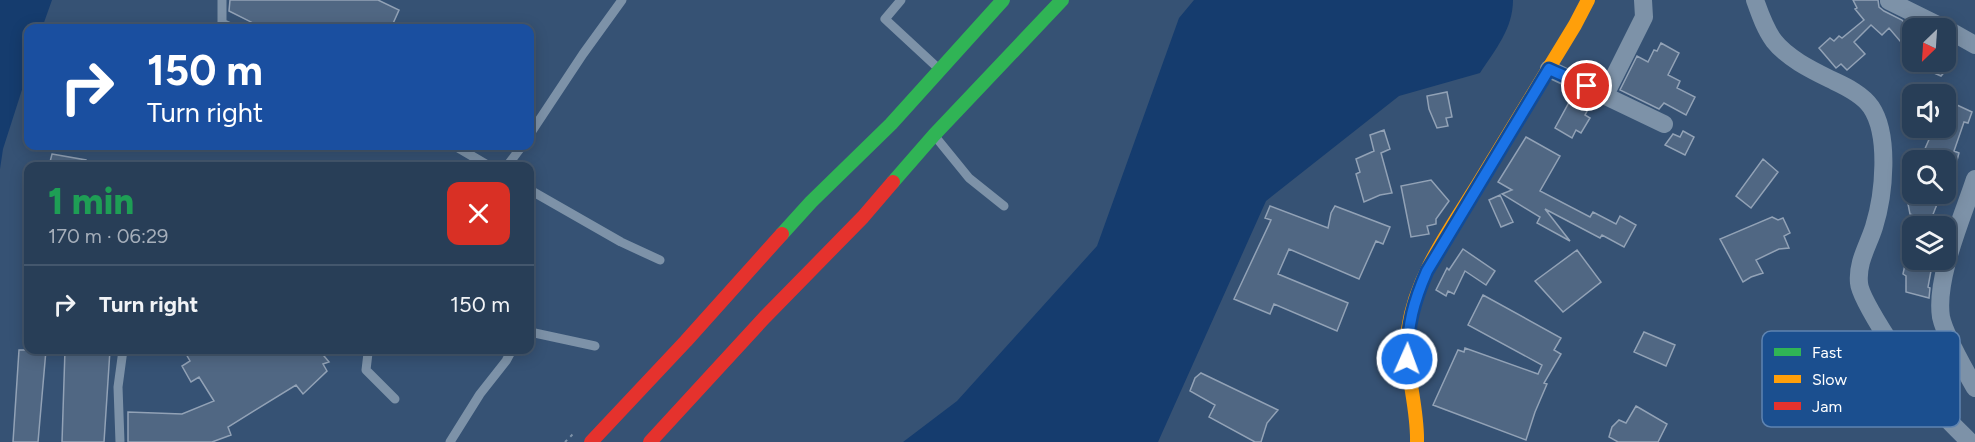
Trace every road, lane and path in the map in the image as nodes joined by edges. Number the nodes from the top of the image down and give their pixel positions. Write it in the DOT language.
graph roads {
  1 [pos="222,0"];
  2 [pos="622,0"];
  3 [pos="901,0"];
  4 [pos="1003,0"];
  5 [pos="1062,0"];
  6 [pos="1588,0"];
  7 [pos="1642,0"];
  8 [pos="1755,0"];
  9 [pos="1889,1"];
  10 [pos="224,24"];
  11 [pos="1975,45"];
  12 [pos="1549,69"];
  13 [pos="940,71"];
  14 [pos="1605,94"];
  15 [pos="1664,124"];
  16 [pos="534,128"];
  17 [pos="934,135"];
  18 [pos="462,150"];
  19 [pos="482,162"];
  20 [pos="1975,179"];
  21 [pos="534,192"];
  22 [pos="1004,206"];
  23 [pos="660,260"];
  24 [pos="1883,331"];
  25 [pos="1947,331"];
  26 [pos="534,333"];
  27 [pos="595,346"];
  28 [pos="122,354"];
  29 [pos="368,354"];
  30 [pos="510,354"];
  31 [pos="1960,359"];
  32 [pos="1975,388"];
  33 [pos="395,399"];
  34 [pos="1956,427"];
  35 [pos="120,442"];
  36 [pos="450,442"];
  37 [pos="591,442"];
  38 [pos="650,442"];
  39 [pos="1417,442"];
  40 [pos="1970,442"];
  1 -- 10 [label="lane"];
  2 -- 16 [label="lane"];
  3 -- 13 [label="lane"];
  4 -- 13 [label="street"];
  5 -- 17 [label="street"];
  6 -- 12 [label="street"];
  7 -- 14 [label="street"];
  8 -- 24 [label="street"];
  9 -- 11 [label="street"];
  12 -- 14 [label="street"];
  12 -- 39 [label="street"];
  13 -- 37 [label="street"];
  14 -- 15 [label="street"];
  17 -- 22 [label="lane"];
  17 -- 38 [label="street"];
  18 -- 19 [label="lane"];
  20 -- 25 [label="street"];
  21 -- 23 [label="lane"];
  26 -- 27 [label="lane"];
  28 -- 35 [label="lane"];
  29 -- 33 [label="lane"];
  30 -- 36 [label="lane"];
  31 -- 32 [label="street"];
  34 -- 40 [label="street"];
}
